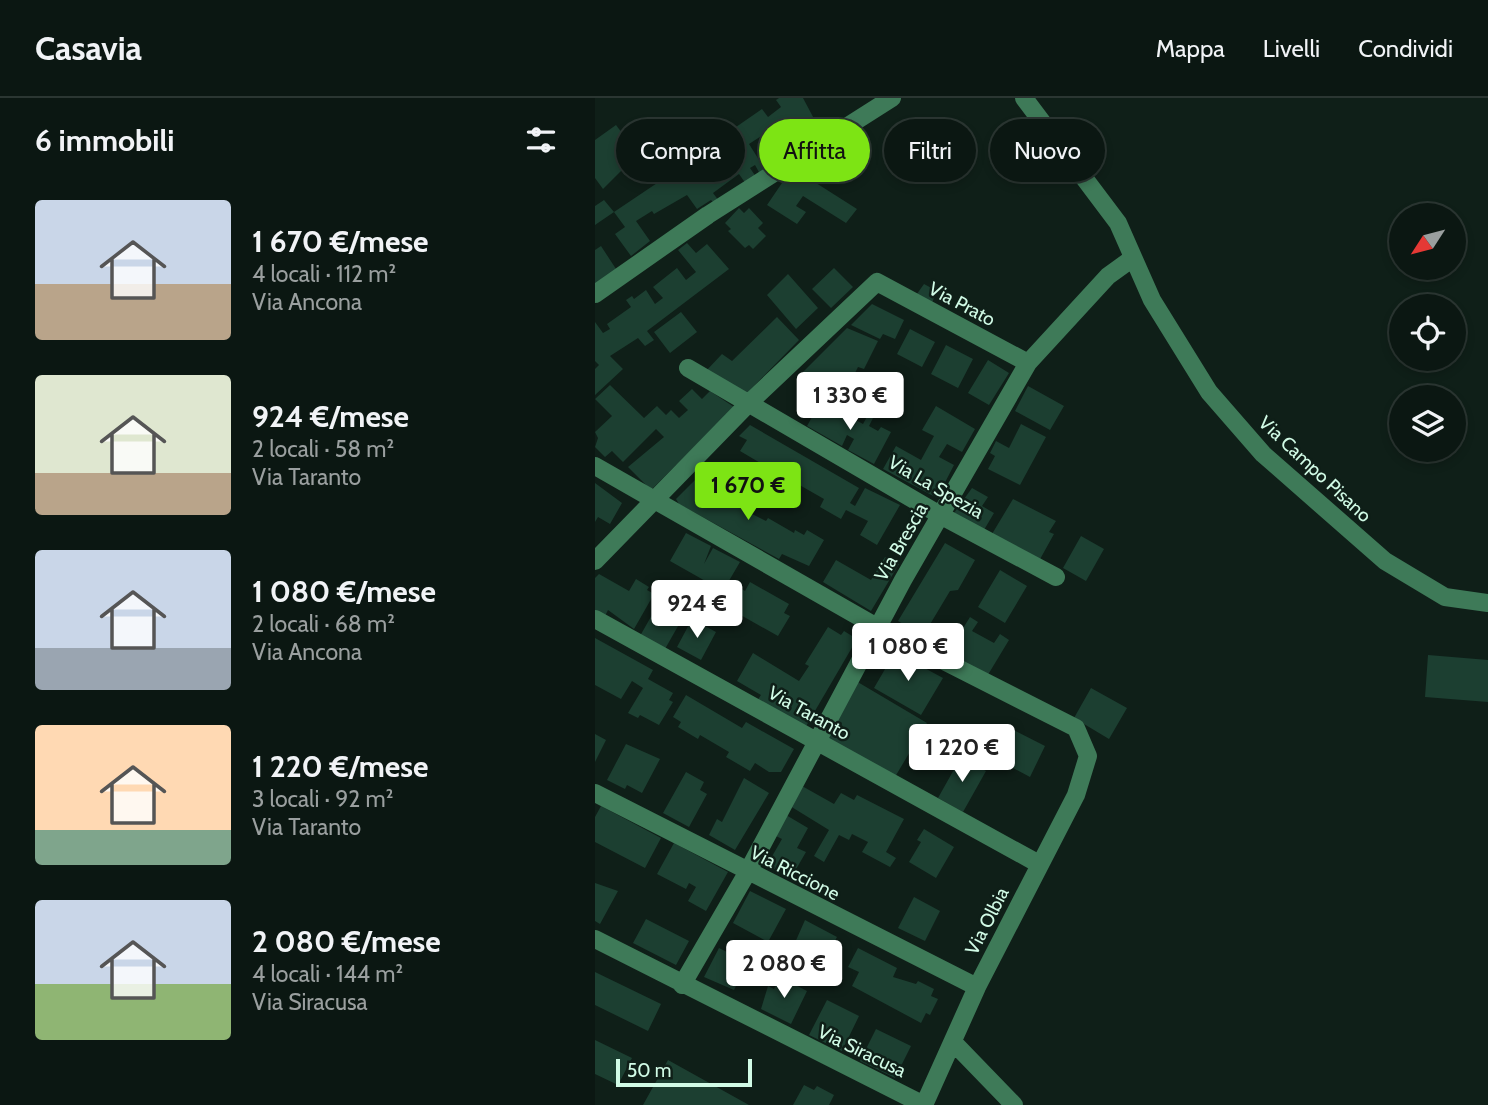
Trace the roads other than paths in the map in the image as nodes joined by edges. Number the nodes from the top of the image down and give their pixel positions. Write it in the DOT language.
graph roads {
  1 [pos="892,98"];
  2 [pos="1024,98"];
  3 [pos="1133,258"];
  4 [pos="595,294"];
  5 [pos="1028,363"];
  6 [pos="688,368"];
  7 [pos="749,403"];
  8 [pos="595,466"];
  9 [pos="654,500"];
  10 [pos="940,515"];
  11 [pos="595,561"];
  12 [pos="1056,577"];
  13 [pos="1488,603"];
  14 [pos="595,619"];
  15 [pos="877,627"];
  16 [pos="816,740"];
  17 [pos="595,793"];
  18 [pos="1039,864"];
  19 [pos="747,873"];
  20 [pos="595,939"];
  21 [pos="683,985"];
  22 [pos="977,987"];
  23 [pos="954,1043"];
  24 [pos="924,1105"];
  25 [pos="1014,1105"];
  1 -- 4 [label="street"];
  2 -- 3 [label="street, Via Campo Pisano"];
  3 -- 5 [label="street, Via Brescia"];
  3 -- 13 [label="street, Via Campo Pisano"];
  5 -- 7 [label="street, Via Prato"];
  5 -- 10 [label="street, Via Brescia"];
  6 -- 7 [label="street, Via La Spezia"];
  7 -- 9 [label="street"];
  7 -- 10 [label="street, Via La Spezia"];
  8 -- 9 [label="street"];
  9 -- 11 [label="street"];
  9 -- 15 [label="street"];
  10 -- 12 [label="street, Via La Spezia"];
  10 -- 15 [label="street, Via Brescia"];
  14 -- 16 [label="street, Via Taranto"];
  15 -- 16 [label="street, Via Brescia"];
  15 -- 18 [label="street, Via Olbia"];
  16 -- 18 [label="street, Via Taranto"];
  16 -- 19 [label="street, Via Brescia"];
  17 -- 19 [label="street, Via Riccione"];
  18 -- 22 [label="street, Via Olbia"];
  19 -- 21 [label="street, Via Brescia"];
  19 -- 22 [label="street, Via Riccione"];
  20 -- 21 [label="street, Via Siracusa"];
  21 -- 24 [label="street, Via Siracusa"];
  22 -- 23 [label="street, Via Olbia"];
  23 -- 24 [label="street, Via Olbia"];
  23 -- 25 [label="street"];
}
